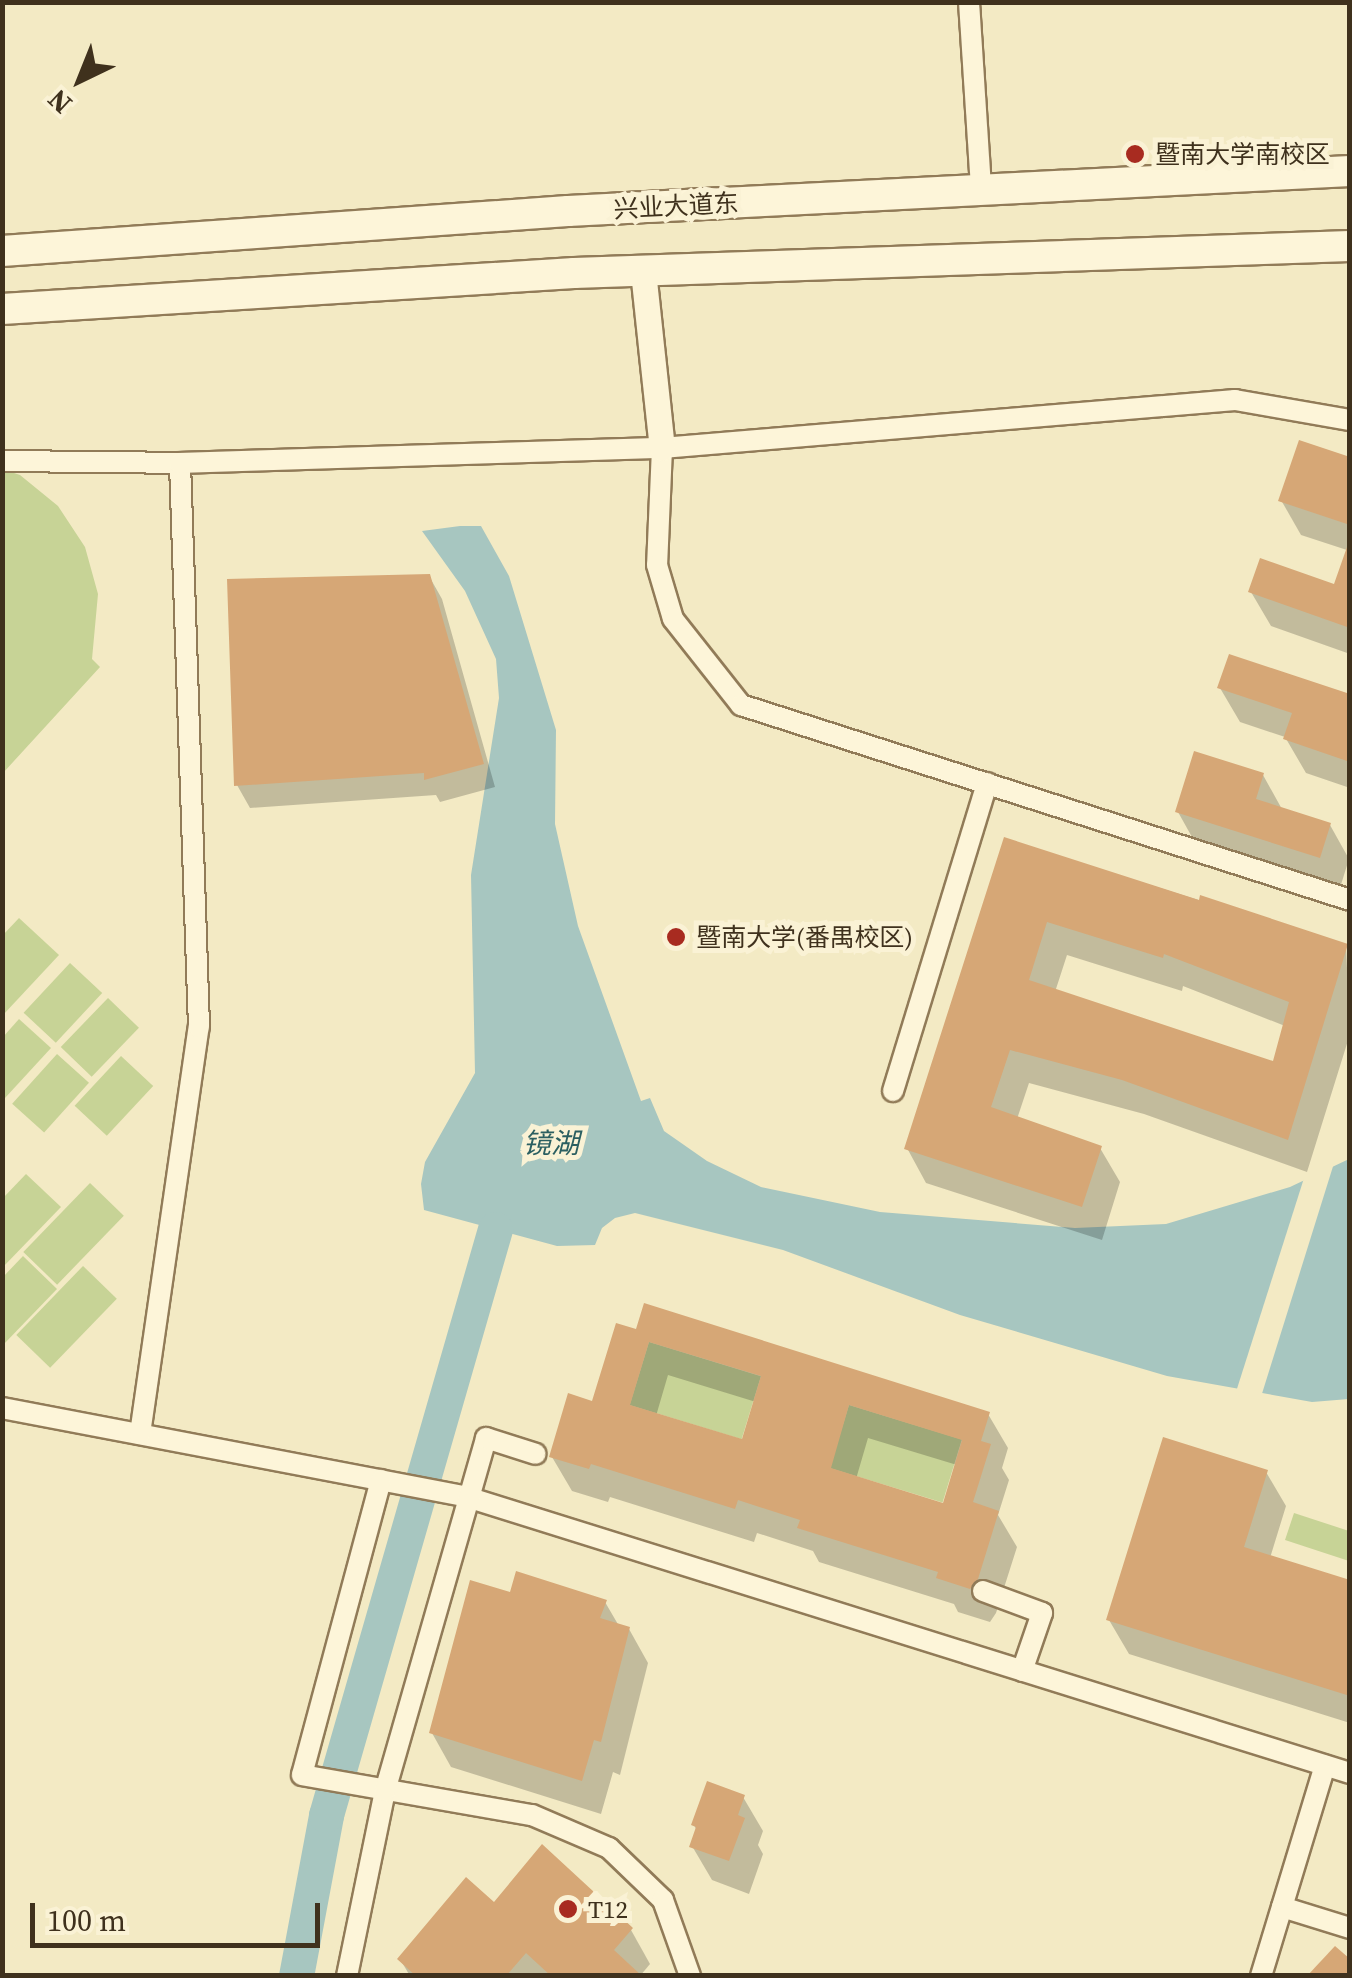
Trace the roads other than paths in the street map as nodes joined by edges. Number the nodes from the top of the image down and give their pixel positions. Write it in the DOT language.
graph roads {
  1 [pos="968,2"];
  2 [pos="1350,171"];
  3 [pos="981,190"];
  4 [pos="1350,246"];
  5 [pos="2,251"];
  6 [pos="643,272"];
  7 [pos="2,308"];
  8 [pos="1350,420"];
  9 [pos="662,448"];
  10 [pos="2,461"];
  11 [pos="180,463"];
  12 [pos="987,783"];
  13 [pos="1350,900"];
  14 [pos="894,1091"];
  15 [pos="2,1408"];
  16 [pos="140,1434"];
  17 [pos="536,1454"];
  18 [pos="381,1480"];
  19 [pos="457,1495"];
  20 [pos="983,1591"];
  21 [pos="1022,1670"];
  22 [pos="1324,1765"];
  23 [pos="1350,1773"];
  24 [pos="384,1792"];
  25 [pos="1282,1907"];
  26 [pos="1350,1928"];
  27 [pos="347,1976"];
  28 [pos="690,1976"];
  29 [pos="1260,1976"];
  1 -- 3 [label="street"];
  2 -- 3 [label="main road, 兴业大道东"];
  3 -- 5 [label="main road, 兴业大道东"];
  4 -- 6 [label="main road"];
  6 -- 7 [label="main road"];
  6 -- 9 [label="street"];
  8 -- 9 [label="street"];
  9 -- 11 [label="street"];
  9 -- 12 [label="street"];
  10 -- 11 [label="street"];
  11 -- 16 [label="street"];
  12 -- 13 [label="street"];
  12 -- 14 [label="street"];
  15 -- 16 [label="street"];
  16 -- 18 [label="street"];
  17 -- 19 [label="street"];
  18 -- 19 [label="street"];
  18 -- 24 [label="street"];
  19 -- 21 [label="street"];
  19 -- 24 [label="street"];
  20 -- 21 [label="street"];
  21 -- 22 [label="street"];
  22 -- 23 [label="street"];
  22 -- 25 [label="street"];
  24 -- 27 [label="street"];
  24 -- 28 [label="street"];
  25 -- 26 [label="street"];
  25 -- 29 [label="street"];
}
